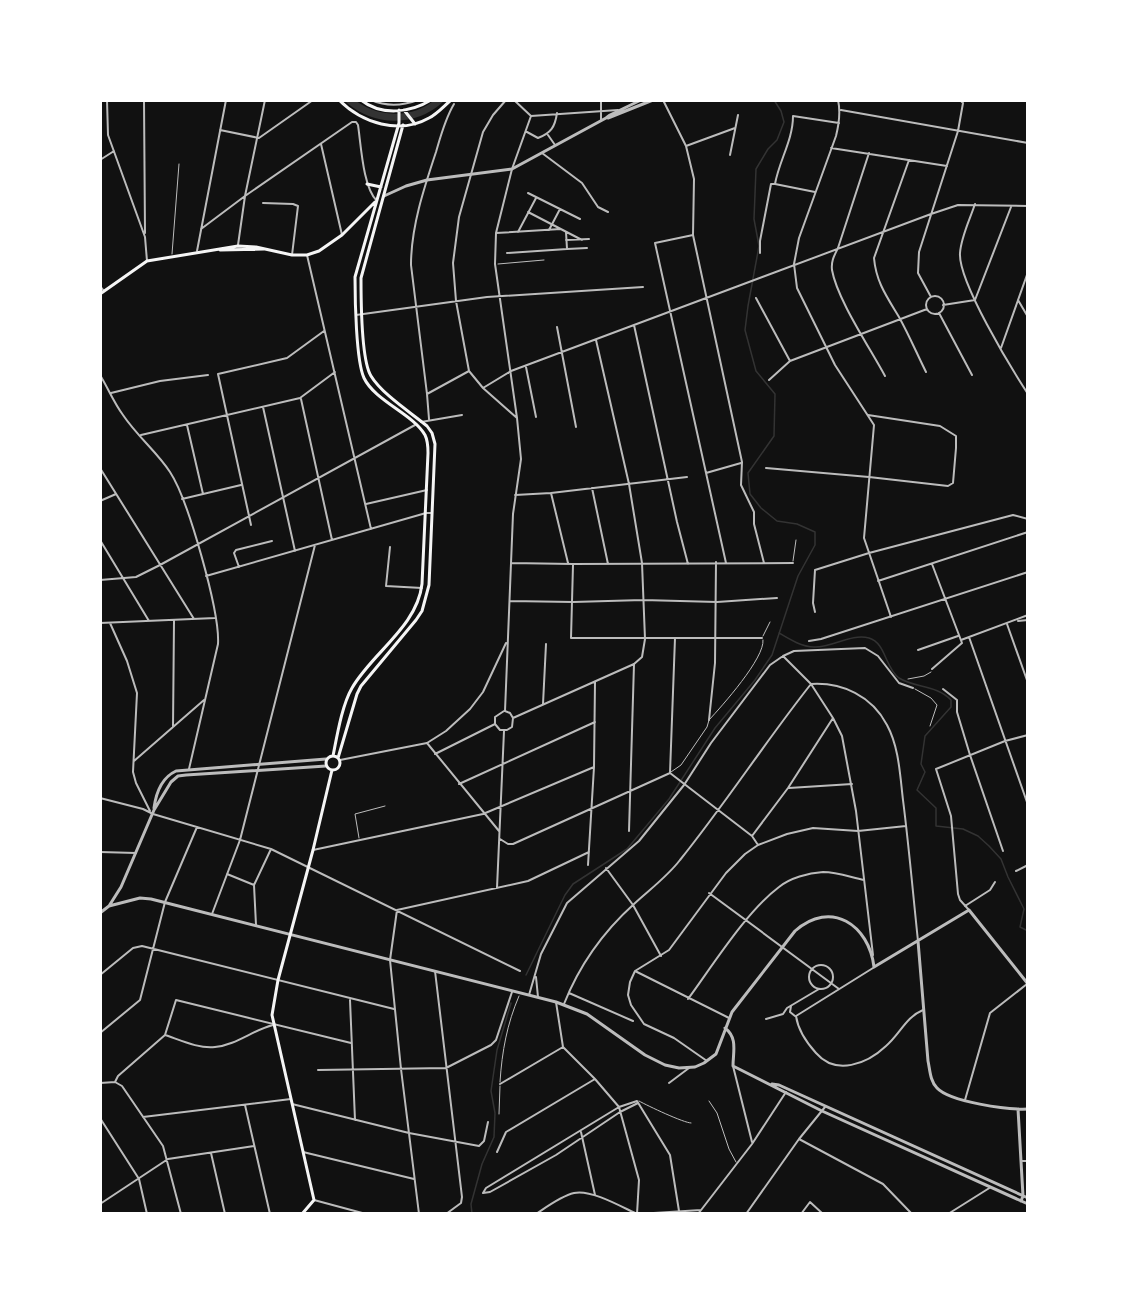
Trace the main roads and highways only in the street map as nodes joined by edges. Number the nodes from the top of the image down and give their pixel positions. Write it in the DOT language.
graph roads {
  1 [pos="339,100"];
  2 [pos="361,100"];
  3 [pos="431,100"];
  4 [pos="452,102"];
  5 [pos="405,111"];
  6 [pos="399,112"];
  7 [pos="413,123"];
  8 [pos="400,125"];
  9 [pos="367,184"];
  10 [pos="381,187"];
  11 [pos="384,196"];
  12 [pos="376,201"];
  13 [pos="218,249"];
  14 [pos="265,249"];
  15 [pos="102,293"];
  16 [pos="429,585"];
  17 [pos="422,586"];
  18 [pos="333,756"];
  19 [pos="339,759"];
  20 [pos="332,770"];
  21 [pos="302,1214"];
  1 -- 8 [label="main road"];
  2 -- 6 [label="main road"];
  3 -- 5 [label="main road"];
  4 -- 7 [label="main road"];
  5 -- 6 [label="main road"];
  5 -- 7 [label="main road"];
  6 -- 8 [label="main road"];
  7 -- 8 [label="main road"];
  8 -- 10 [label="main road"];
  8 -- 11 [label="main road"];
  9 -- 10 [label="main road"];
  10 -- 12 [label="main road"];
  11 -- 12 [label="main road"];
  11 -- 16 [label="main road"];
  12 -- 14 [label="main road"];
  12 -- 17 [label="main road"];
  13 -- 14 [label="main road"];
  13 -- 14 [label="main road"];
  13 -- 15 [label="main road"];
  16 -- 17 [label="main road"];
  16 -- 19 [label="main road"];
  17 -- 18 [label="main road"];
  18 -- 19 [label="main road"];
  18 -- 20 [label="main road"];
  19 -- 20 [label="main road"];
  20 -- 21 [label="main road"];
}
